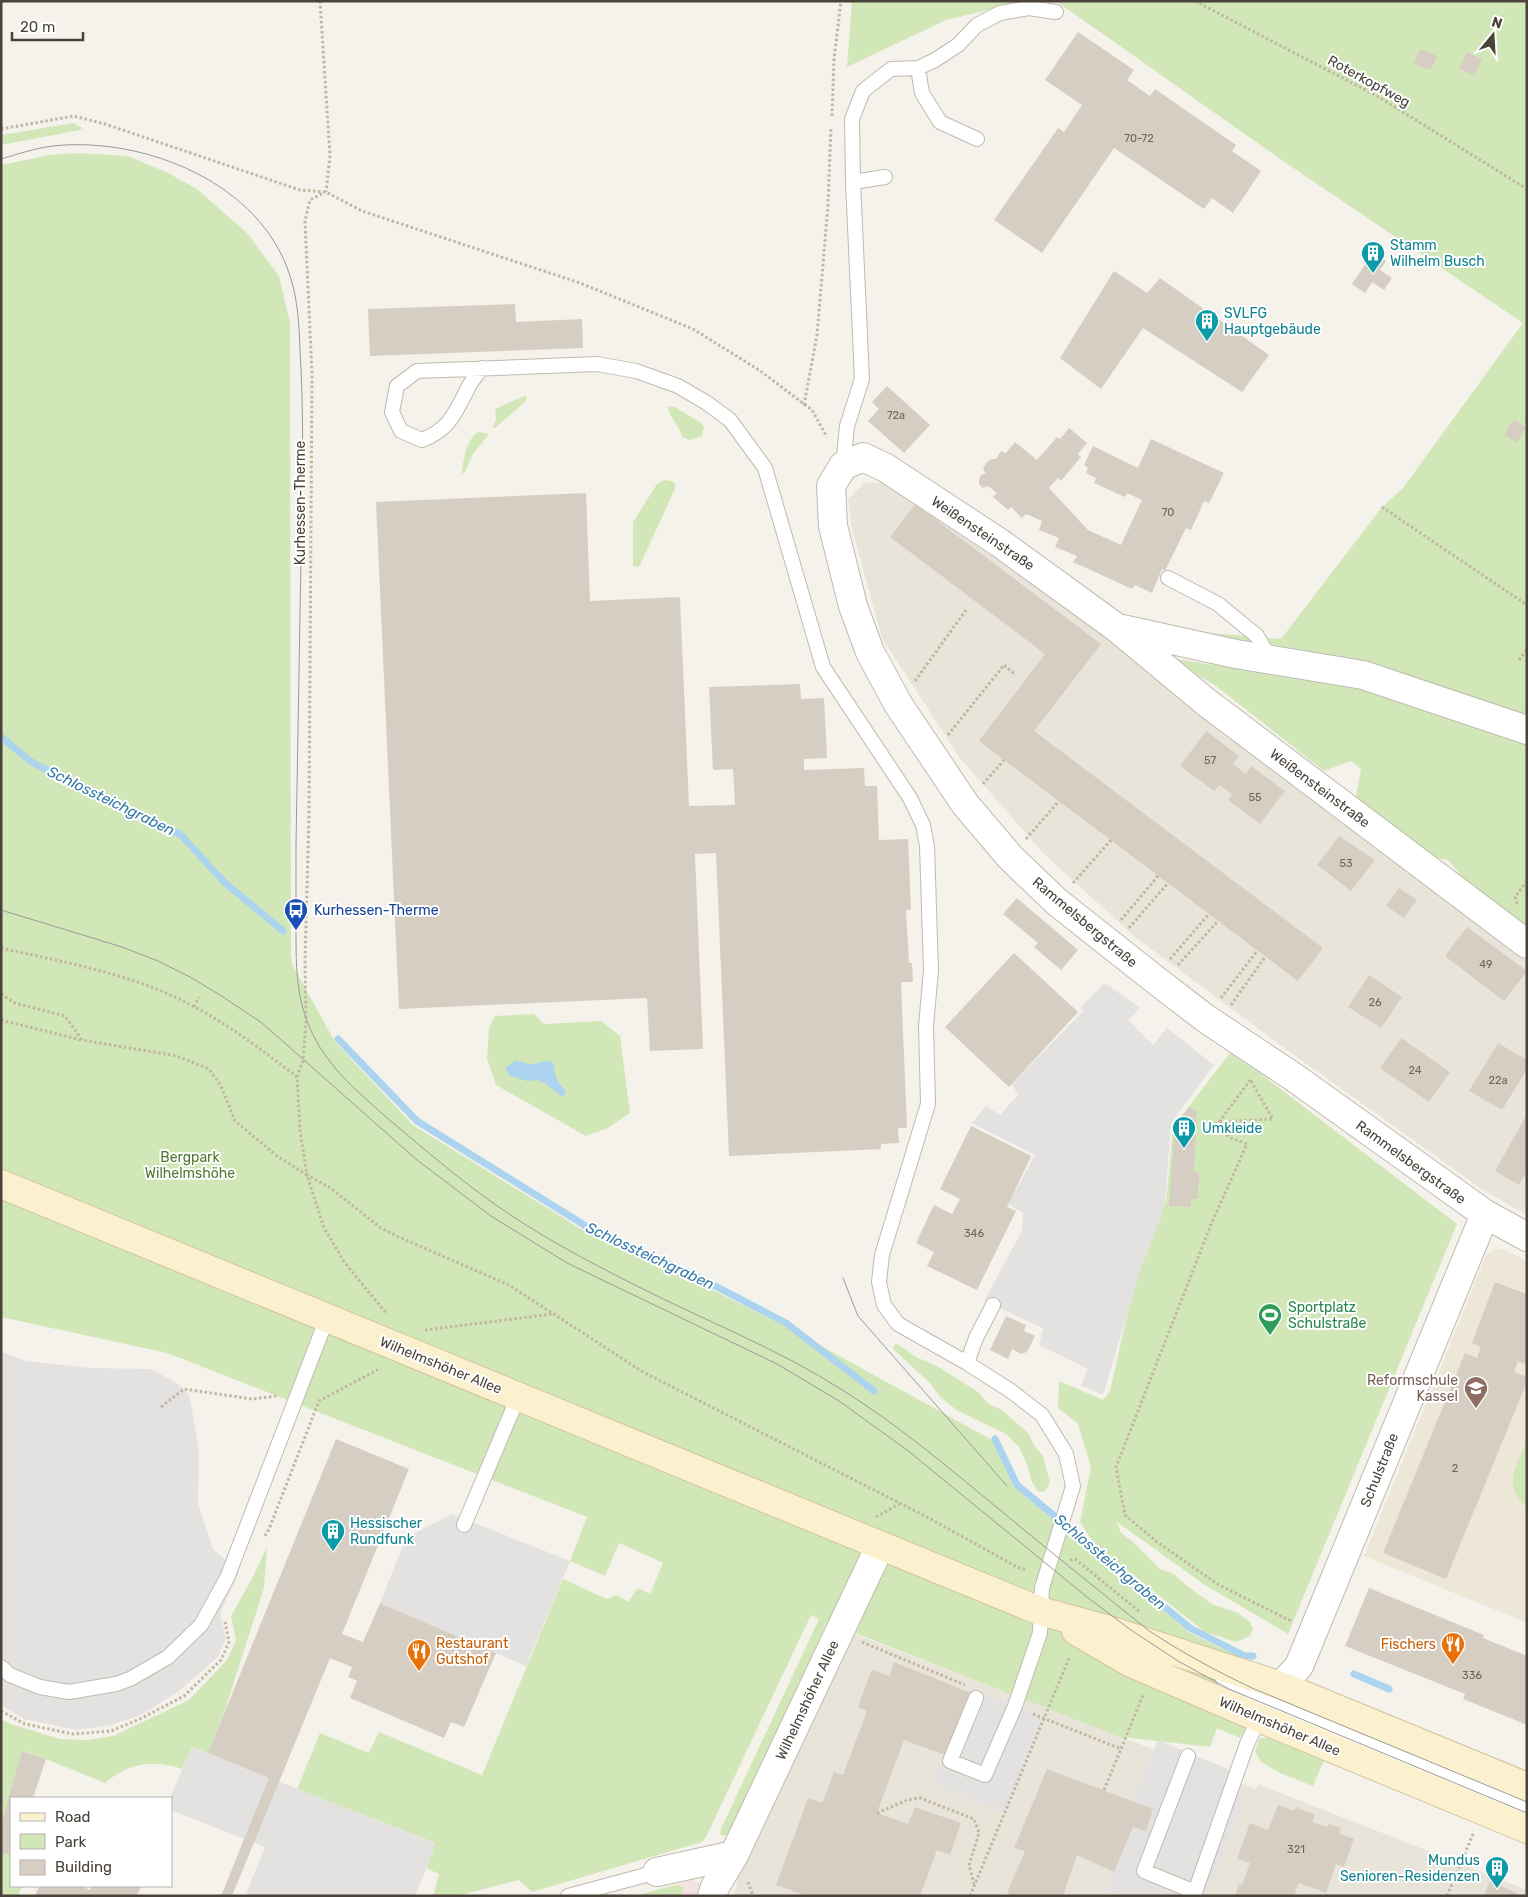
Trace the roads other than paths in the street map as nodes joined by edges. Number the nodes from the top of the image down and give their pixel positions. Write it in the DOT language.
graph roads {
  1 [pos="1056,12"];
  2 [pos="918,68"];
  3 [pos="977,139"];
  4 [pos="884,177"];
  5 [pos="853,182"];
  6 [pos="482,368"];
  7 [pos="843,466"];
  8 [pos="1168,578"];
  9 [pos="1117,628"];
  10 [pos="1270,659"];
  11 [pos="1527,730"];
  12 [pos="1527,944"];
  13 [pos="1,1184"];
  14 [pos="1484,1214"];
  15 [pos="1527,1237"];
  16 [pos="993,1305"];
  17 [pos="327,1318"];
  18 [pos="967,1363"];
  19 [pos="518,1397"];
  20 [pos="464,1525"];
  21 [pos="880,1546"];
  22 [pos="1040,1611"];
  23 [pos="1,1666"];
  24 [pos="976,1698"];
  25 [pos="1270,1702"];
  26 [pos="1188,1756"];
  27 [pos="1527,1787"];
  28 [pos="1527,1807"];
  29 [pos="1527,1829"];
  30 [pos="734,1855"];
  31 [pos="657,1872"];
  32 [pos="568,1896"];
  33 [pos="712,1896"];
  1 -- 2 [label="lane"];
  2 -- 3 [label="lane"];
  2 -- 5 [label="lane"];
  4 -- 5 [label="lane"];
  5 -- 7 [label="lane"];
  6 -- 6 [label="lane"];
  6 -- 18 [label="lane"];
  7 -- 9 [label="street, Weißensteinstraße"];
  7 -- 14 [label="street, Rammelsbergstraße"];
  8 -- 10 [label="lane"];
  9 -- 10 [label="street, Weißensteinstraße"];
  9 -- 12 [label="street, Weißensteinstraße"];
  10 -- 11 [label="street, Weißensteinstraße"];
  13 -- 17 [label="main road, Wilhelmshöher Allee"];
  14 -- 15 [label="street, Rammelsbergstraße"];
  14 -- 25 [label="street, Schulstraße"];
  16 -- 18 [label="lane"];
  17 -- 19 [label="main road, Wilhelmshöher Allee"];
  17 -- 23 [label="lane"];
  18 -- 22 [label="lane"];
  19 -- 20 [label="lane"];
  19 -- 21 [label="main road, Wilhelmshöher Allee"];
  21 -- 22 [label="main road, Wilhelmshöher Allee"];
  21 -- 30 [label="street, Wilhelmshöher Allee"];
  22 -- 24 [label="lane"];
  22 -- 25 [label="main road, Wilhelmshöher Allee"];
  22 -- 25 [label="main road, Wilhelmshöher Allee"];
  25 -- 26 [label="lane"];
  25 -- 27 [label="main road, Wilhelmshöher Allee"];
  25 -- 28 [label="lane"];
  25 -- 29 [label="main road, Wilhelmshöher Allee"];
  30 -- 31 [label="street"];
  30 -- 33 [label="street, Wilhelmshöher Allee"];
  31 -- 32 [label="lane"];
}
